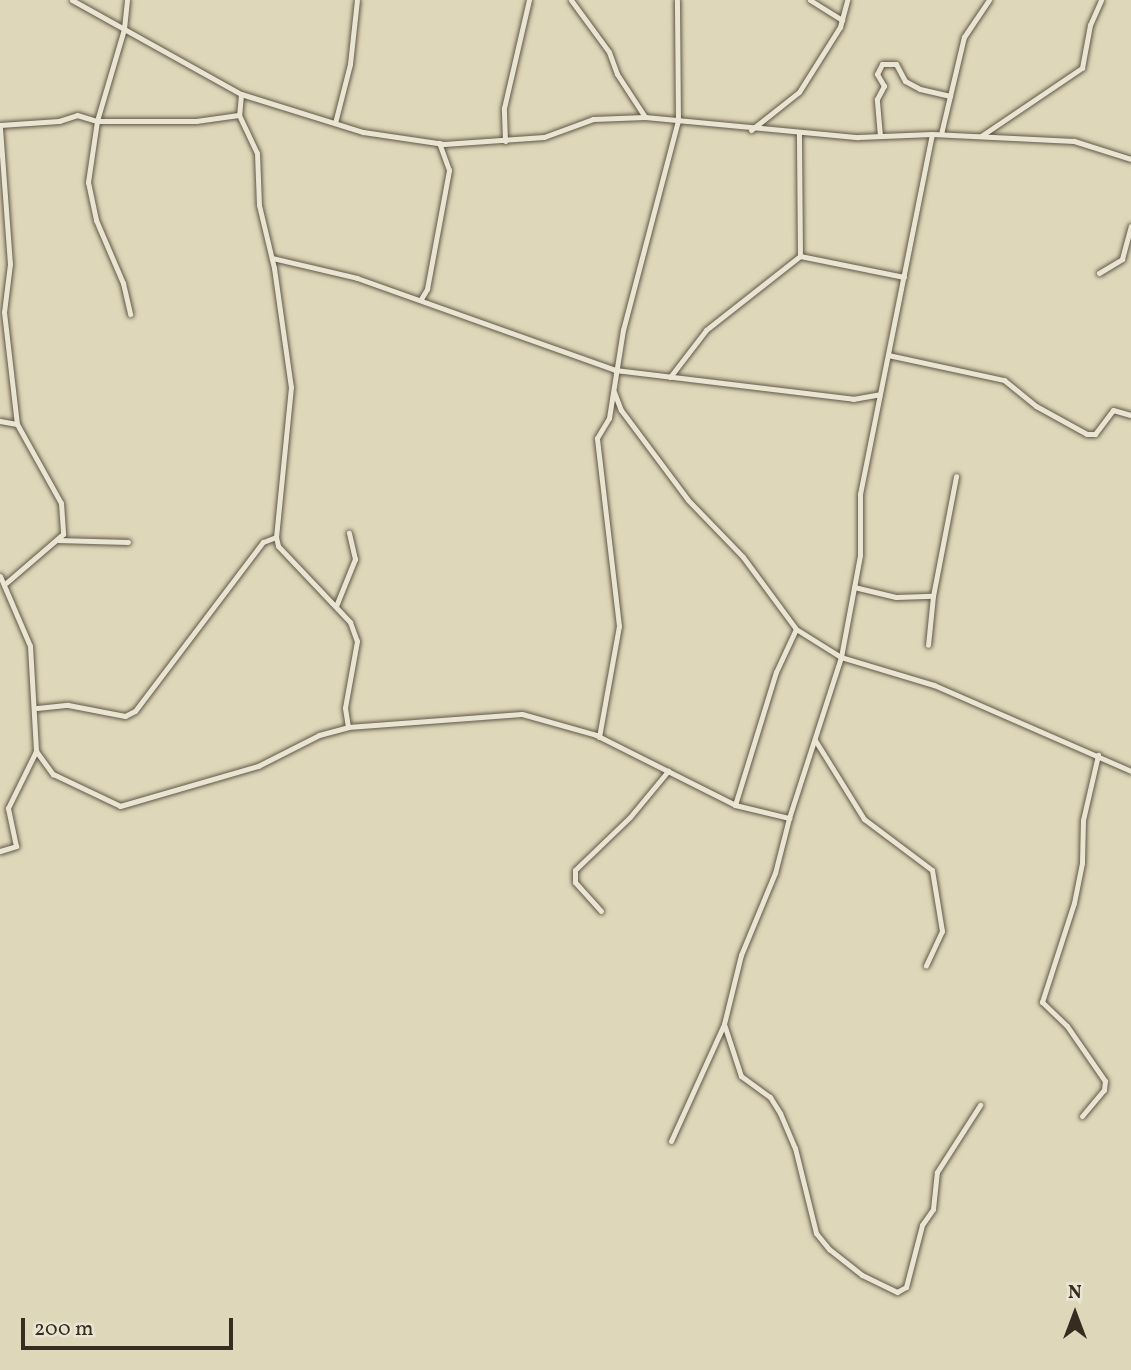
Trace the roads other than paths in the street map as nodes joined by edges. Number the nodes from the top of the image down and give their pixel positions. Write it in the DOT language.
graph roads {
  1 [pos="72,0"];
  2 [pos="127,0"];
  3 [pos="357,0"];
  4 [pos="529,0"];
  5 [pos="570,0"];
  6 [pos="677,0"];
  7 [pos="810,0"];
  8 [pos="847,0"];
  9 [pos="989,0"];
  10 [pos="1101,0"];
  11 [pos="842,20"];
  12 [pos="124,29"];
  13 [pos="241,94"];
  14 [pos="950,96"];
  15 [pos="239,115"];
  16 [pos="645,117"];
  17 [pos="97,121"];
  18 [pos="678,121"];
  19 [pos="335,123"];
  20 [pos="0,126"];
  21 [pos="751,130"];
  22 [pos="799,133"];
  23 [pos="932,134"];
  24 [pos="942,134"];
  25 [pos="880,136"];
  26 [pos="980,136"];
  27 [pos="505,141"];
  28 [pos="439,143"];
  29 [pos="1131,159"];
  30 [pos="1131,226"];
  31 [pos="800,256"];
  32 [pos="271,258"];
  33 [pos="1099,273"];
  34 [pos="904,277"];
  35 [pos="421,299"];
  36 [pos="2,309"];
  37 [pos="130,314"];
  38 [pos="888,355"];
  39 [pos="615,370"];
  40 [pos="670,377"];
  41 [pos="613,389"];
  42 [pos="880,394"];
  43 [pos="1131,415"];
  44 [pos="0,421"];
  45 [pos="17,424"];
  46 [pos="956,476"];
  47 [pos="349,533"];
  48 [pos="275,537"];
  49 [pos="57,540"];
  50 [pos="128,542"];
  51 [pos="0,576"];
  52 [pos="6,583"];
  53 [pos="854,587"];
  54 [pos="933,596"];
  55 [pos="336,606"];
  56 [pos="796,629"];
  57 [pos="928,645"];
  58 [pos="841,657"];
  59 [pos="37,708"];
  60 [pos="348,727"];
  61 [pos="599,737"];
  62 [pos="815,740"];
  63 [pos="36,751"];
  64 [pos="1098,755"];
  65 [pos="668,771"];
  66 [pos="1131,771"];
  67 [pos="735,804"];
  68 [pos="789,818"];
  69 [pos="0,851"];
  70 [pos="601,911"];
  71 [pos="926,966"];
  72 [pos="724,1024"];
  73 [pos="980,1105"];
  74 [pos="1082,1116"];
  75 [pos="671,1141"];
  1 -- 12 [label="street"];
  2 -- 12 [label="street"];
  3 -- 19 [label="street"];
  4 -- 27 [label="street"];
  5 -- 16 [label="street"];
  6 -- 18 [label="street"];
  7 -- 11 [label="street"];
  8 -- 11 [label="street"];
  9 -- 14 [label="street"];
  10 -- 26 [label="street"];
  11 -- 21 [label="street"];
  12 -- 13 [label="street"];
  12 -- 17 [label="street"];
  13 -- 15 [label="street"];
  13 -- 19 [label="street"];
  14 -- 24 [label="street"];
  14 -- 25 [label="street"];
  15 -- 17 [label="street"];
  15 -- 32 [label="street"];
  16 -- 18 [label="street"];
  16 -- 27 [label="street"];
  17 -- 20 [label="street"];
  17 -- 37 [label="street"];
  18 -- 21 [label="street"];
  18 -- 39 [label="street"];
  19 -- 28 [label="street"];
  20 -- 36 [label="street"];
  21 -- 22 [label="street"];
  22 -- 25 [label="street"];
  22 -- 31 [label="street"];
  23 -- 24 [label="street"];
  23 -- 25 [label="street"];
  23 -- 34 [label="street"];
  24 -- 26 [label="street"];
  26 -- 29 [label="street"];
  27 -- 28 [label="street"];
  28 -- 35 [label="street"];
  30 -- 33 [label="street"];
  31 -- 34 [label="street"];
  31 -- 40 [label="street"];
  32 -- 35 [label="street"];
  32 -- 48 [label="street"];
  34 -- 38 [label="street"];
  35 -- 39 [label="street"];
  36 -- 45 [label="street"];
  38 -- 42 [label="street"];
  38 -- 43 [label="street"];
  39 -- 40 [label="street"];
  39 -- 41 [label="street"];
  40 -- 42 [label="street"];
  41 -- 56 [label="street"];
  41 -- 61 [label="street"];
  42 -- 53 [label="street"];
  44 -- 45 [label="street"];
  45 -- 49 [label="street"];
  46 -- 54 [label="street"];
  47 -- 55 [label="street"];
  48 -- 55 [label="street"];
  48 -- 59 [label="street"];
  49 -- 50 [label="street"];
  49 -- 52 [label="street"];
  51 -- 52 [label="street"];
  52 -- 59 [label="street"];
  53 -- 54 [label="street"];
  53 -- 58 [label="street"];
  54 -- 57 [label="street"];
  55 -- 60 [label="street"];
  56 -- 58 [label="street"];
  56 -- 67 [label="street"];
  58 -- 62 [label="street"];
  58 -- 64 [label="street"];
  59 -- 63 [label="street"];
  60 -- 61 [label="street"];
  60 -- 63 [label="street"];
  61 -- 65 [label="street"];
  62 -- 68 [label="street"];
  62 -- 71 [label="street"];
  63 -- 69 [label="street"];
  64 -- 66 [label="street"];
  64 -- 74 [label="street"];
  65 -- 67 [label="street"];
  65 -- 70 [label="street"];
  67 -- 68 [label="street"];
  68 -- 72 [label="street"];
  72 -- 73 [label="street"];
  72 -- 75 [label="street"];
}
